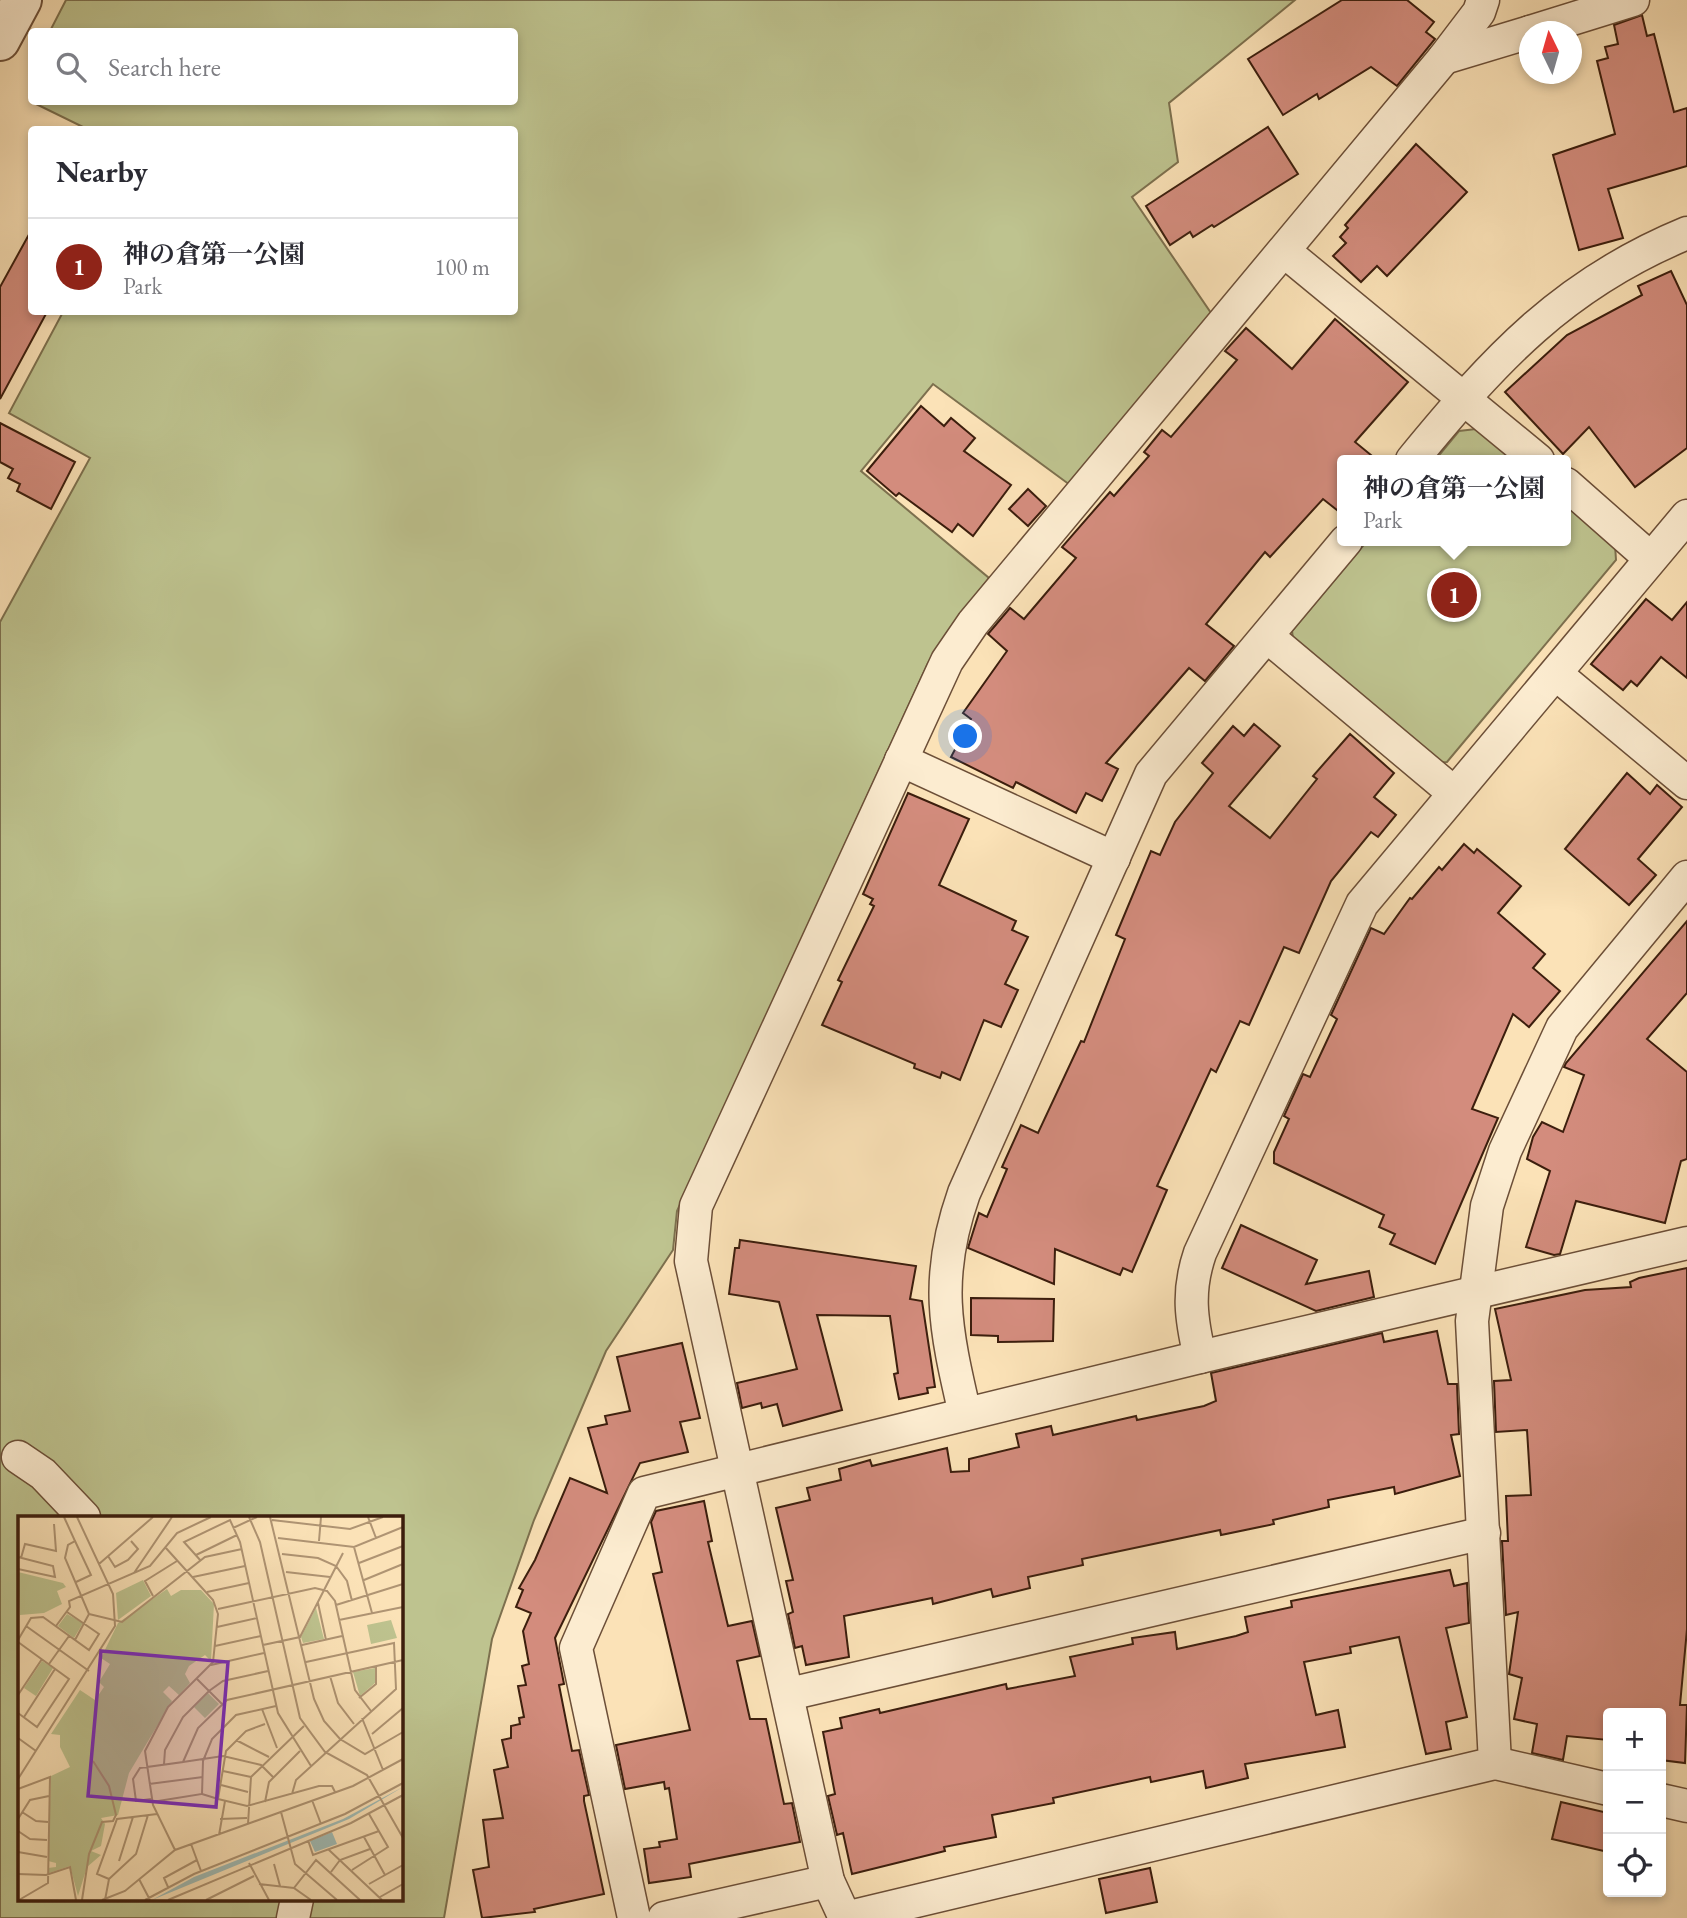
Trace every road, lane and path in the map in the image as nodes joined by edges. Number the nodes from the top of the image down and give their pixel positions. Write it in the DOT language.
graph roads {
  1 [pos="22,0"];
  2 [pos="1483,0"];
  3 [pos="1633,0"];
  4 [pos="1565,21"];
  5 [pos="1519,35"];
  6 [pos="0,41"];
  7 [pos="1444,58"];
  8 [pos="1687,233"];
  9 [pos="1284,251"];
  10 [pos="1464,397"];
  11 [pos="1416,455"];
  12 [pos="1532,455"];
  13 [pos="1571,488"];
  14 [pos="1687,516"];
  15 [pos="1342,546"];
  16 [pos="1650,558"];
  17 [pos="1268,637"];
  18 [pos="1556,674"];
  19 [pos="901,760"];
  20 [pos="1687,783"];
  21 [pos="1454,793"];
  22 [pos="1114,858"];
  23 [pos="1687,877"];
  24 [pos="1687,1243"];
  25 [pos="1476,1292"];
  26 [pos="1200,1357"];
  27 [pos="965,1415"];
  28 [pos="18,1457"];
  29 [pos="739,1470"];
  30 [pos="83,1516"];
  31 [pos="1484,1533"];
  32 [pos="789,1694"];
  33 [pos="1495,1763"];
  34 [pos="1603,1788"];
  35 [pos="1666,1801"];
  36 [pos="1687,1806"];
  37 [pos="828,1881"];
  38 [pos="297,1900"];
  39 [pos="293,1918"];
  40 [pos="634,1918"];
  41 [pos="664,1918"];
  1 -- 6 [label="street"];
  2 -- 7 [label="street"];
  3 -- 4 [label="street"];
  5 -- 7 [label="street"];
  7 -- 9 [label="street"];
  8 -- 10 [label="street"];
  9 -- 10 [label="street"];
  9 -- 19 [label="street"];
  10 -- 11 [label="street"];
  10 -- 12 [label="street"];
  13 -- 16 [label="street"];
  14 -- 16 [label="street"];
  15 -- 17 [label="street"];
  16 -- 18 [label="street"];
  17 -- 21 [label="street"];
  17 -- 22 [label="street"];
  18 -- 20 [label="street"];
  18 -- 21 [label="street"];
  19 -- 22 [label="street"];
  19 -- 29 [label="street"];
  21 -- 26 [label="street"];
  22 -- 27 [label="street"];
  23 -- 25 [label="street"];
  24 -- 25 [label="street"];
  25 -- 26 [label="street"];
  25 -- 31 [label="street"];
  26 -- 27 [label="street"];
  27 -- 29 [label="street"];
  28 -- 30 [label="street"];
  29 -- 32 [label="street"];
  29 -- 40 [label="street"];
  31 -- 32 [label="street"];
  31 -- 33 [label="street"];
  32 -- 37 [label="street"];
  33 -- 34 [label="street"];
  33 -- 37 [label="street"];
  35 -- 36 [label="street"];
  37 -- 41 [label="street"];
  38 -- 39 [label="street"];
}
